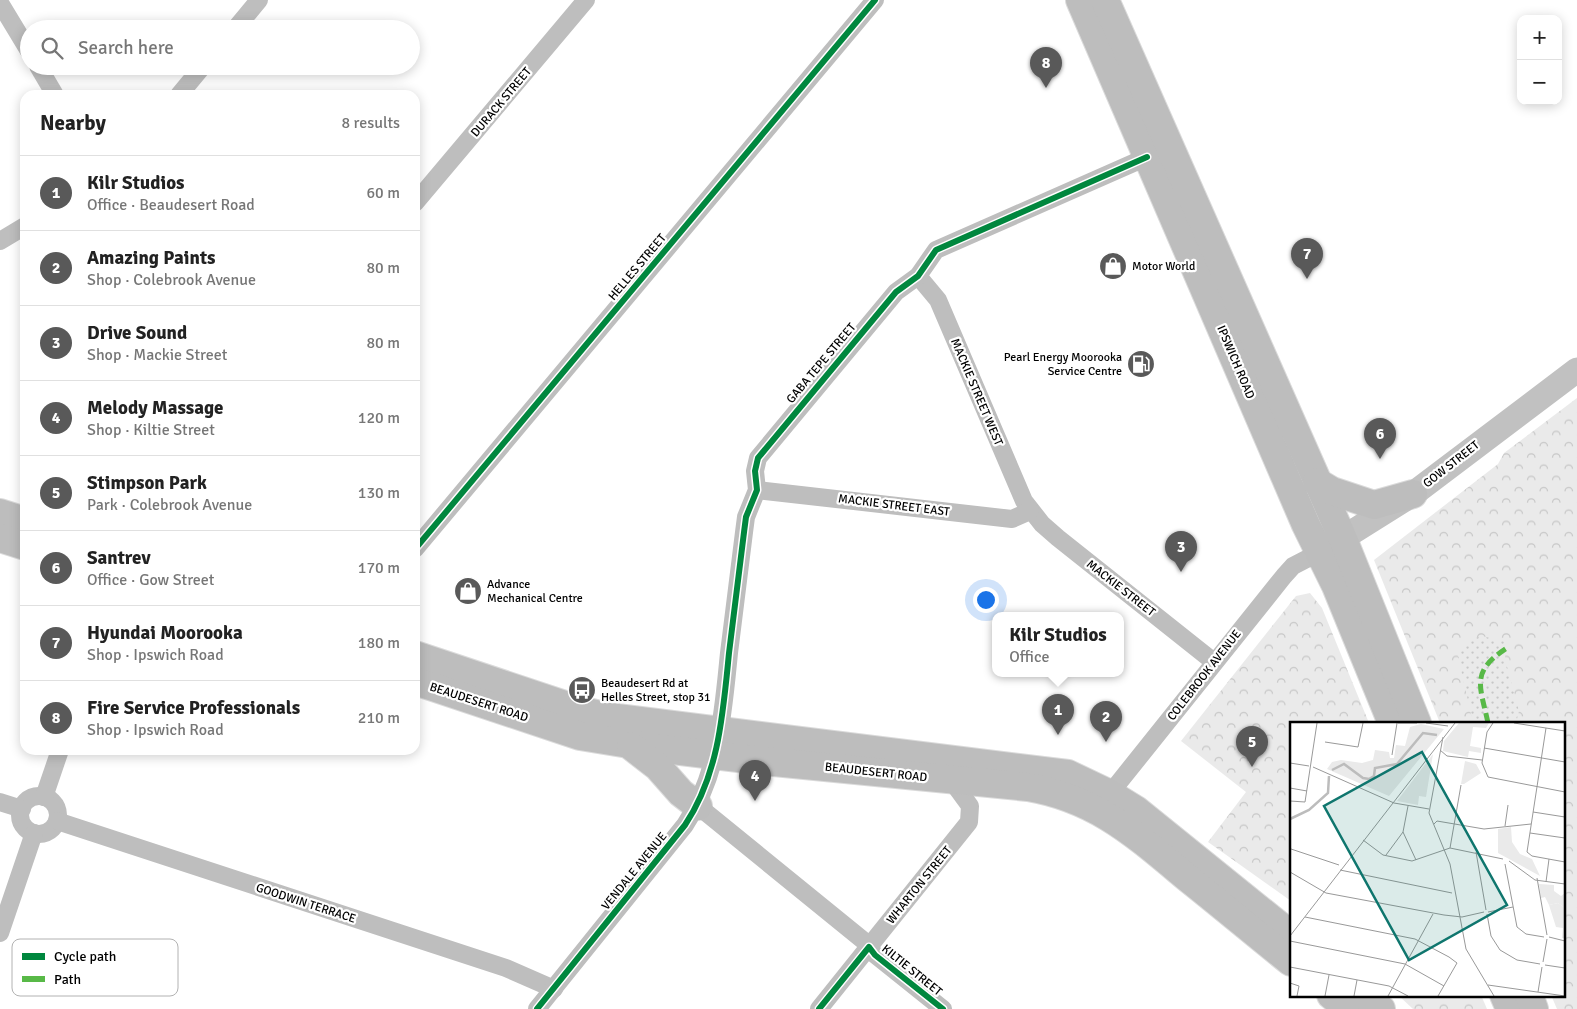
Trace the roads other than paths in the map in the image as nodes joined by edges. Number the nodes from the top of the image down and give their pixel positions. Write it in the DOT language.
graph roads {
  1 [pos="259,0"];
  2 [pos="586,0"];
  3 [pos="875,0"];
  4 [pos="1080,0"];
  5 [pos="1105,0"];
  6 [pos="0,3"];
  7 [pos="242,20"];
  8 [pos="20,36"];
  9 [pos="43,75"];
  10 [pos="196,75"];
  11 [pos="52,90"];
  12 [pos="183,90"];
  13 [pos="1148,157"];
  14 [pos="420,197"];
  15 [pos="20,229"];
  16 [pos="0,241"];
  17 [pos="918,276"];
  18 [pos="1577,370"];
  19 [pos="1317,482"];
  20 [pos="757,490"];
  21 [pos="1413,494"];
  22 [pos="1030,511"];
  23 [pos="0,513"];
  24 [pos="20,519"];
  25 [pos="0,538"];
  26 [pos="420,543"];
  27 [pos="20,544"];
  28 [pos="1332,545"];
  29 [pos="420,657"];
  30 [pos="1214,662"];
  31 [pos="420,683"];
  32 [pos="1392,722"];
  33 [pos="1417,722"];
  34 [pos="717,743"];
  35 [pos="628,744"];
  36 [pos="58,755"];
  37 [pos="951,780"];
  38 [pos="44,797"];
  39 [pos="0,802"];
  40 [pos="1104,802"];
  41 [pos="698,806"];
  42 [pos="22,809"];
  43 [pos="57,821"];
  44 [pos="34,833"];
  45 [pos="0,933"];
  46 [pos="1290,934"];
  47 [pos="869,947"];
  48 [pos="1290,961"];
  49 [pos="554,989"];
  50 [pos="1332,996"];
  51 [pos="1366,996"];
  52 [pos="1504,996"];
  53 [pos="1529,996"];
  54 [pos="537,1009"];
  55 [pos="819,1009"];
  56 [pos="943,1009"];
  57 [pos="1348,1009"];
  58 [pos="1381,1009"];
  59 [pos="1510,1009"];
  60 [pos="1534,1009"];
  1 -- 7 [label="street"];
  2 -- 14 [label="street, DURACK STREET"];
  3 -- 26 [label="street, HELLES STREET"];
  4 -- 13 [label="highway, IPSWICH ROAD"];
  5 -- 19 [label="highway, IPSWICH ROAD"];
  6 -- 8 [label="street"];
  9 -- 11 [label="street"];
  10 -- 12 [label="street"];
  13 -- 17 [label="street, GABA TEPE STREET"];
  13 -- 28 [label="highway, IPSWICH ROAD"];
  15 -- 16 [label="street"];
  17 -- 20 [label="street, GABA TEPE STREET"];
  17 -- 22 [label="street, MACKIE STREET WEST"];
  18 -- 21 [label="street, GOW STREET"];
  19 -- 21 [label="highway"];
  19 -- 28 [label="highway, IPSWICH ROAD"];
  20 -- 22 [label="street, MACKIE STREET EAST"];
  20 -- 34 [label="street, GABA TEPE STREET"];
  21 -- 28 [label="street, GOW STREET"];
  22 -- 30 [label="street, MACKIE STREET"];
  23 -- 24 [label="highway"];
  25 -- 27 [label="highway"];
  28 -- 30 [label="street, COLEBROOK AVENUE"];
  28 -- 32 [label="highway, IPSWICH ROAD"];
  28 -- 33 [label="highway, IPSWICH ROAD"];
  29 -- 34 [label="highway, BEAUDESERT ROAD"];
  30 -- 40 [label="street, COLEBROOK AVENUE"];
  31 -- 35 [label="highway, BEAUDESERT ROAD"];
  34 -- 35 [label="highway, BEAUDESERT ROAD"];
  34 -- 37 [label="highway, BEAUDESERT ROAD"];
  34 -- 40 [label="highway, BEAUDESERT ROAD"];
  34 -- 41 [label="street, VENDALE AVENUE"];
  35 -- 41 [label="highway"];
  36 -- 38 [label="street"];
  37 -- 40 [label="highway, BEAUDESERT ROAD"];
  37 -- 47 [label="street, WHARTON STREET"];
  38 -- 42 [label="street"];
  38 -- 43 [label="street"];
  39 -- 42 [label="street"];
  40 -- 46 [label="highway, BEAUDESERT ROAD"];
  40 -- 48 [label="highway, BEAUDESERT ROAD"];
  41 -- 47 [label="street, KILTIE STREET"];
  41 -- 49 [label="street, VENDALE AVENUE"];
  42 -- 44 [label="street"];
  43 -- 44 [label="street"];
  43 -- 49 [label="street, GOODWIN TERRACE"];
  44 -- 45 [label="street"];
  47 -- 55 [label="street, WHARTON STREET"];
  47 -- 56 [label="street, KILTIE STREET"];
  49 -- 54 [label="street, VENDALE AVENUE"];
  50 -- 57 [label="highway"];
  51 -- 58 [label="highway"];
  52 -- 59 [label="highway"];
  53 -- 60 [label="highway"];
}
